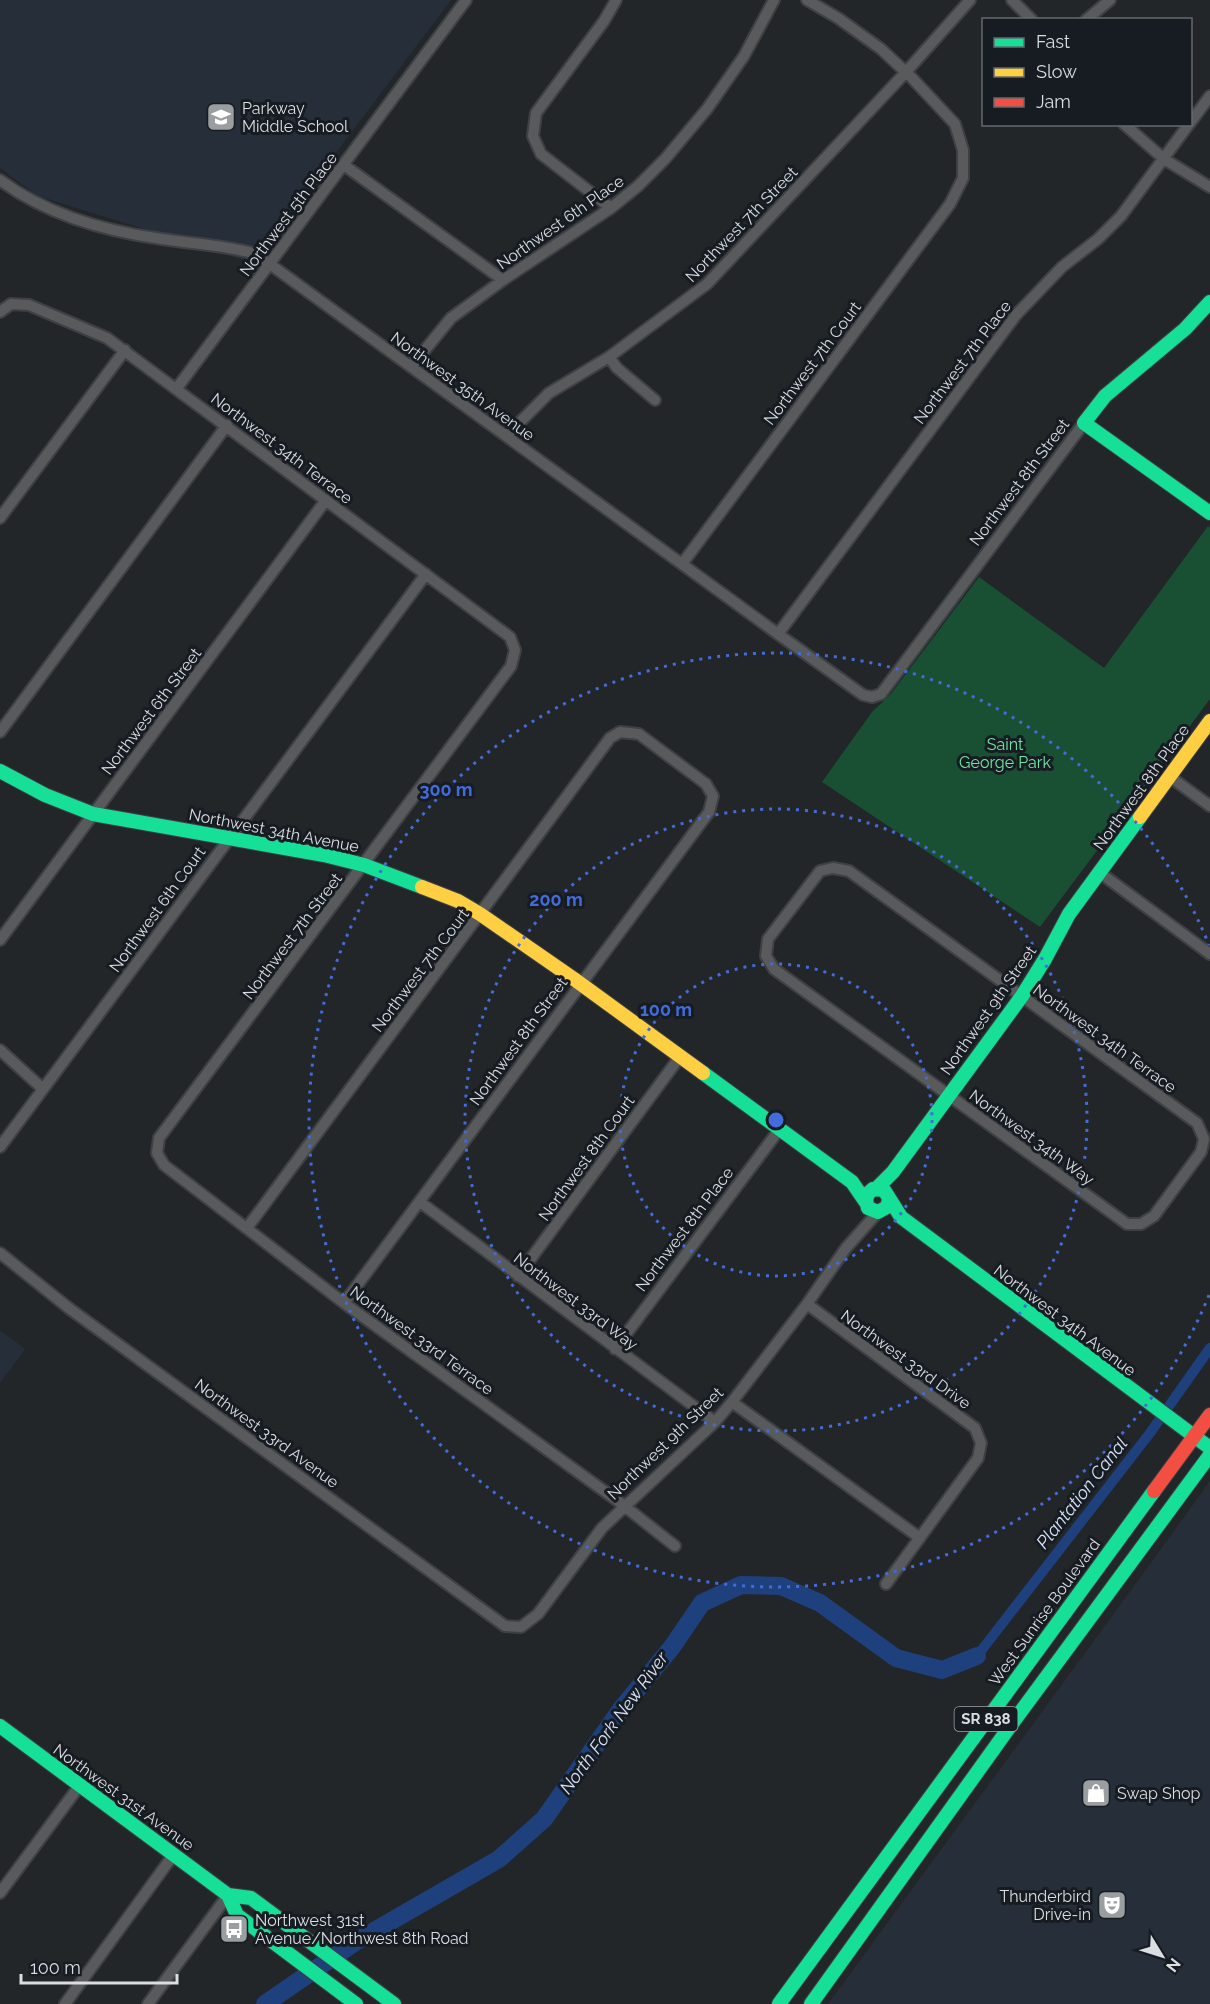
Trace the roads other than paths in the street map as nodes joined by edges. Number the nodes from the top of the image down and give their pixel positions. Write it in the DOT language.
graph roads {
  1 [pos="466,0"];
  2 [pos="616,0"];
  3 [pos="774,0"];
  4 [pos="807,0"];
  5 [pos="970,0"];
  6 [pos="1012,0"];
  7 [pos="1110,0"];
  8 [pos="1030,18"];
  9 [pos="1088,18"];
  10 [pos="906,72"];
  11 [pos="1210,96"];
  12 [pos="1192,121"];
  13 [pos="1126,126"];
  14 [pos="1189,126"];
  15 [pos="1164,159"];
  16 [pos="344,165"];
  17 [pos="0,180"];
  18 [pos="1210,187"];
  19 [pos="611,208"];
  20 [pos="271,263"];
  21 [pos="503,280"];
  22 [pos="1210,303"];
  23 [pos="0,312"];
  24 [pos="125,350"];
  25 [pos="609,357"];
  26 [pos="411,367"];
  27 [pos="177,388"];
  28 [pos="655,400"];
  29 [pos="1084,423"];
  30 [pos="227,425"];
  31 [pos="506,436"];
  32 [pos="326,500"];
  33 [pos="1210,513"];
  34 [pos="0,518"];
  35 [pos="682,564"];
  36 [pos="426,574"];
  37 [pos="778,634"];
  38 [pos="514,650"];
  39 [pos="872,697"];
  40 [pos="1210,721"];
  41 [pos="0,732"];
  42 [pos="0,771"];
  43 [pos="1169,776"];
  44 [pos="713,796"];
  45 [pos="1210,806"];
  46 [pos="93,814"];
  47 [pos="229,837"];
  48 [pos="364,865"];
  49 [pos="832,868"];
  50 [pos="1098,872"];
  51 [pos="480,914"];
  52 [pos="0,940"];
  53 [pos="1210,954"];
  54 [pos="581,984"];
  55 [pos="1022,996"];
  56 [pos="0,1050"];
  57 [pos="679,1058"];
  58 [pos="43,1089"];
  59 [pos="948,1096"];
  60 [pos="779,1130"];
  61 [pos="0,1147"];
  62 [pos="157,1153"];
  63 [pos="877,1200"];
  64 [pos="420,1202"];
  65 [pos="1141,1224"];
  66 [pos="247,1228"];
  67 [pos="0,1253"];
  68 [pos="518,1276"];
  69 [pos="344,1303"];
  70 [pos="807,1304"];
  71 [pos="615,1349"];
  72 [pos="732,1402"];
  73 [pos="1210,1415"];
  74 [pos="715,1422"];
  75 [pos="1194,1436"];
  76 [pos="1210,1448"];
  77 [pos="1210,1455"];
  78 [pos="624,1506"];
  79 [pos="920,1538"];
  80 [pos="675,1546"];
  81 [pos="886,1584"];
  82 [pos="521,1627"];
  83 [pos="0,1726"];
  84 [pos="80,1785"];
  85 [pos="174,1854"];
  86 [pos="0,1893"];
  87 [pos="228,1895"];
  88 [pos="65,2004"];
  89 [pos="148,2004"];
  90 [pos="356,2004"];
  91 [pos="394,2004"];
  92 [pos="779,2004"];
  93 [pos="811,2004"];
  1 -- 16 [label="street, Northwest 5th Place"];
  2 -- 19 [label="street"];
  3 -- 19 [label="street, Northwest 6th Place"];
  4 -- 10 [label="street"];
  5 -- 10 [label="street, Northwest 7th Street"];
  6 -- 8 [label="street"];
  7 -- 9 [label="street"];
  10 -- 25 [label="street, Northwest 7th Street"];
  10 -- 35 [label="street, Northwest 7th Court"];
  11 -- 12 [label="street, Northwest 7th Place"];
  13 -- 15 [label="street"];
  14 -- 15 [label="street, Northwest 7th Place"];
  15 -- 18 [label="street"];
  15 -- 37 [label="street, Northwest 7th Place"];
  16 -- 20 [label="street, Northwest 5th Place"];
  16 -- 21 [label="street"];
  17 -- 20 [label="street, Northwest 35th Avenue"];
  19 -- 21 [label="street, Northwest 6th Place"];
  20 -- 26 [label="street, Northwest 35th Avenue"];
  20 -- 27 [label="street, Northwest 5th Place"];
  21 -- 26 [label="street, Northwest 6th Place"];
  22 -- 29 [label="street, Northwest 8th Street"];
  23 -- 24 [label="street, Northwest 34th Terrace"];
  24 -- 27 [label="street, Northwest 34th Terrace"];
  24 -- 34 [label="street"];
  25 -- 28 [label="street"];
  25 -- 31 [label="street, Northwest 7th Street"];
  26 -- 31 [label="street, Northwest 35th Avenue"];
  27 -- 30 [label="street, Northwest 34th Terrace"];
  29 -- 33 [label="street"];
  29 -- 39 [label="street, Northwest 8th Street"];
  30 -- 32 [label="street, Northwest 34th Terrace"];
  30 -- 41 [label="street"];
  31 -- 35 [label="street, Northwest 35th Avenue"];
  32 -- 36 [label="street, Northwest 34th Terrace"];
  32 -- 46 [label="street, Northwest 6th Street"];
  35 -- 37 [label="street, Northwest 35th Avenue"];
  36 -- 38 [label="street, Northwest 34th Terrace"];
  36 -- 47 [label="street, Northwest 6th Court"];
  37 -- 39 [label="street, Northwest 35th Avenue"];
  38 -- 48 [label="street, Northwest 7th Street"];
  40 -- 43 [label="street, Northwest 8th Place"];
  42 -- 46 [label="street, Northwest 34th Avenue"];
  43 -- 45 [label="street"];
  43 -- 50 [label="street, Northwest 8th Place"];
  44 -- 51 [label="street, Northwest 7th Court"];
  44 -- 54 [label="street, Northwest 8th Street"];
  46 -- 47 [label="street, Northwest 34th Avenue"];
  46 -- 52 [label="street, Northwest 6th Street"];
  47 -- 48 [label="street, Northwest 34th Avenue"];
  47 -- 58 [label="street, Northwest 6th Court"];
  48 -- 51 [label="street, Northwest 34th Avenue"];
  48 -- 62 [label="street, Northwest 7th Street"];
  49 -- 55 [label="street, Northwest 34th Terrace"];
  49 -- 59 [label="street, Northwest 34th Way"];
  50 -- 53 [label="street"];
  50 -- 55 [label="street, Northwest 9th Street"];
  51 -- 54 [label="street, Northwest 34th Avenue"];
  51 -- 66 [label="street, Northwest 7th Court"];
  54 -- 57 [label="street, Northwest 34th Avenue"];
  54 -- 64 [label="street, Northwest 8th Street"];
  55 -- 59 [label="street, Northwest 9th Street"];
  55 -- 65 [label="street, Northwest 34th Terrace"];
  56 -- 58 [label="street"];
  57 -- 60 [label="street, Northwest 34th Avenue"];
  57 -- 68 [label="street, Northwest 8th Court"];
  58 -- 61 [label="street, Northwest 6th Court"];
  59 -- 63 [label="street, Northwest 9th Street"];
  59 -- 65 [label="street, Northwest 34th Way"];
  60 -- 63 [label="street, Northwest 34th Avenue"];
  60 -- 71 [label="street, Northwest 8th Place"];
  62 -- 66 [label="street, Northwest 33rd Terrace"];
  63 -- 70 [label="street, Northwest 9th Street"];
  63 -- 75 [label="street, Northwest 34th Avenue"];
  64 -- 68 [label="street, Northwest 33rd Way"];
  64 -- 69 [label="street, Northwest 8th Street"];
  66 -- 69 [label="street, Northwest 33rd Terrace"];
  67 -- 82 [label="street, Northwest 33rd Avenue"];
  68 -- 71 [label="street, Northwest 33rd Way"];
  69 -- 78 [label="street, Northwest 33rd Terrace"];
  70 -- 72 [label="street, Northwest 9th Street"];
  70 -- 79 [label="street, Northwest 33rd Drive"];
  71 -- 74 [label="street, Northwest 33rd Way"];
  72 -- 74 [label="street, Northwest 9th Street"];
  72 -- 79 [label="street"];
  73 -- 75 [label="street, West Sunrise Boulevard / SR 838"];
  74 -- 78 [label="street, Northwest 9th Street"];
  75 -- 76 [label="street, Northwest 34th Avenue"];
  75 -- 92 [label="street, West Sunrise Boulevard / SR 838"];
  77 -- 93 [label="street, SR 838"];
  78 -- 80 [label="street, Northwest 33rd Terrace"];
  78 -- 82 [label="street, Northwest 9th Street"];
  79 -- 81 [label="street"];
  83 -- 84 [label="street, Northwest 31st Avenue"];
  84 -- 85 [label="street, Northwest 31st Avenue"];
  84 -- 86 [label="street"];
  85 -- 87 [label="street, Northwest 31st Avenue"];
  85 -- 88 [label="street"];
  87 -- 89 [label="street"];
  87 -- 90 [label="street, Northwest 31st Avenue"];
  87 -- 91 [label="street, Northwest 31st Avenue"];
}
